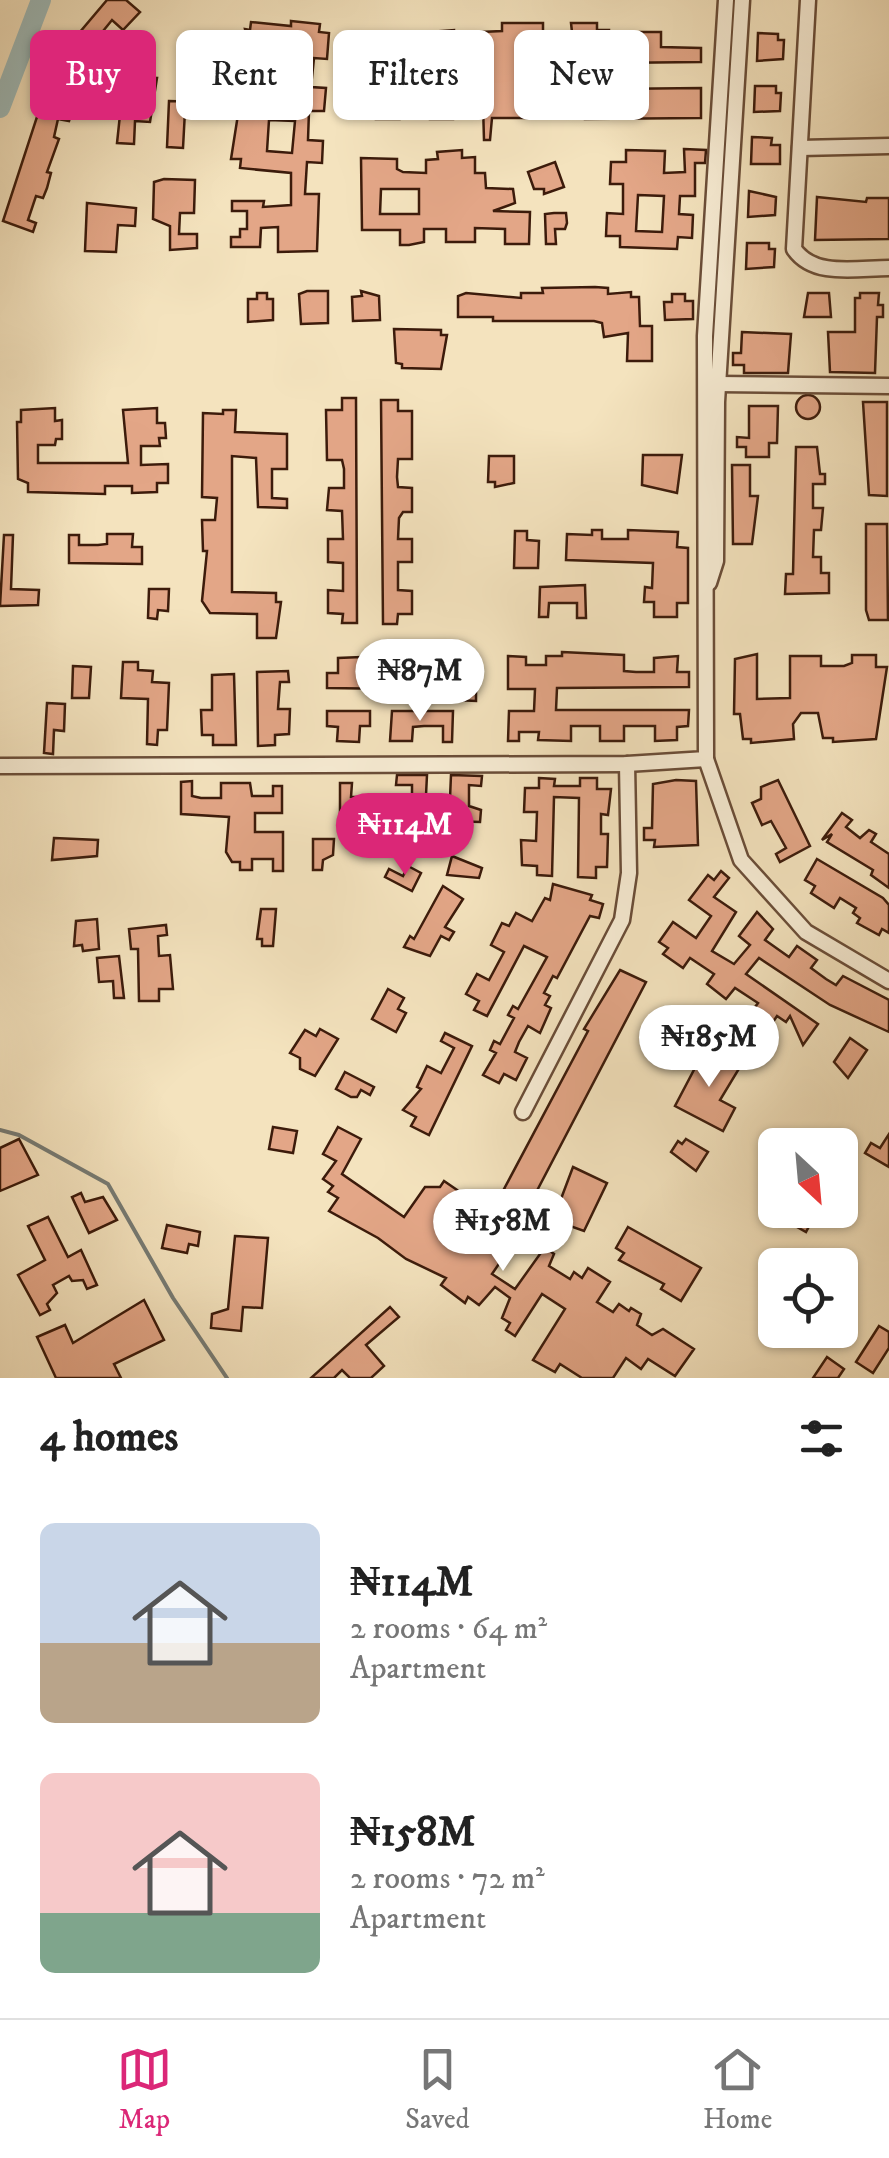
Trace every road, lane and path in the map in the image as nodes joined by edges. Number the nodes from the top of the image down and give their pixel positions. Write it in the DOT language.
graph roads {
  1 [pos="726,0"];
  2 [pos="742,0"];
  3 [pos="808,0"];
  4 [pos="889,146"];
  5 [pos="800,148"];
  6 [pos="889,268"];
  7 [pos="718,384"];
  8 [pos="889,386"];
  9 [pos="708,584"];
  10 [pos="706,759"];
  11 [pos="628,764"];
  12 [pos="0,766"];
  13 [pos="889,981"];
  14 [pos="523,1112"];
  1 -- 9 [label="street"];
  2 -- 7 [label="street"];
  3 -- 5 [label="street"];
  4 -- 5 [label="street"];
  5 -- 6 [label="street"];
  7 -- 8 [label="street"];
  7 -- 9 [label="street"];
  9 -- 10 [label="street"];
  10 -- 11 [label="street"];
  10 -- 13 [label="street"];
  11 -- 12 [label="street"];
  11 -- 14 [label="street"];
}
